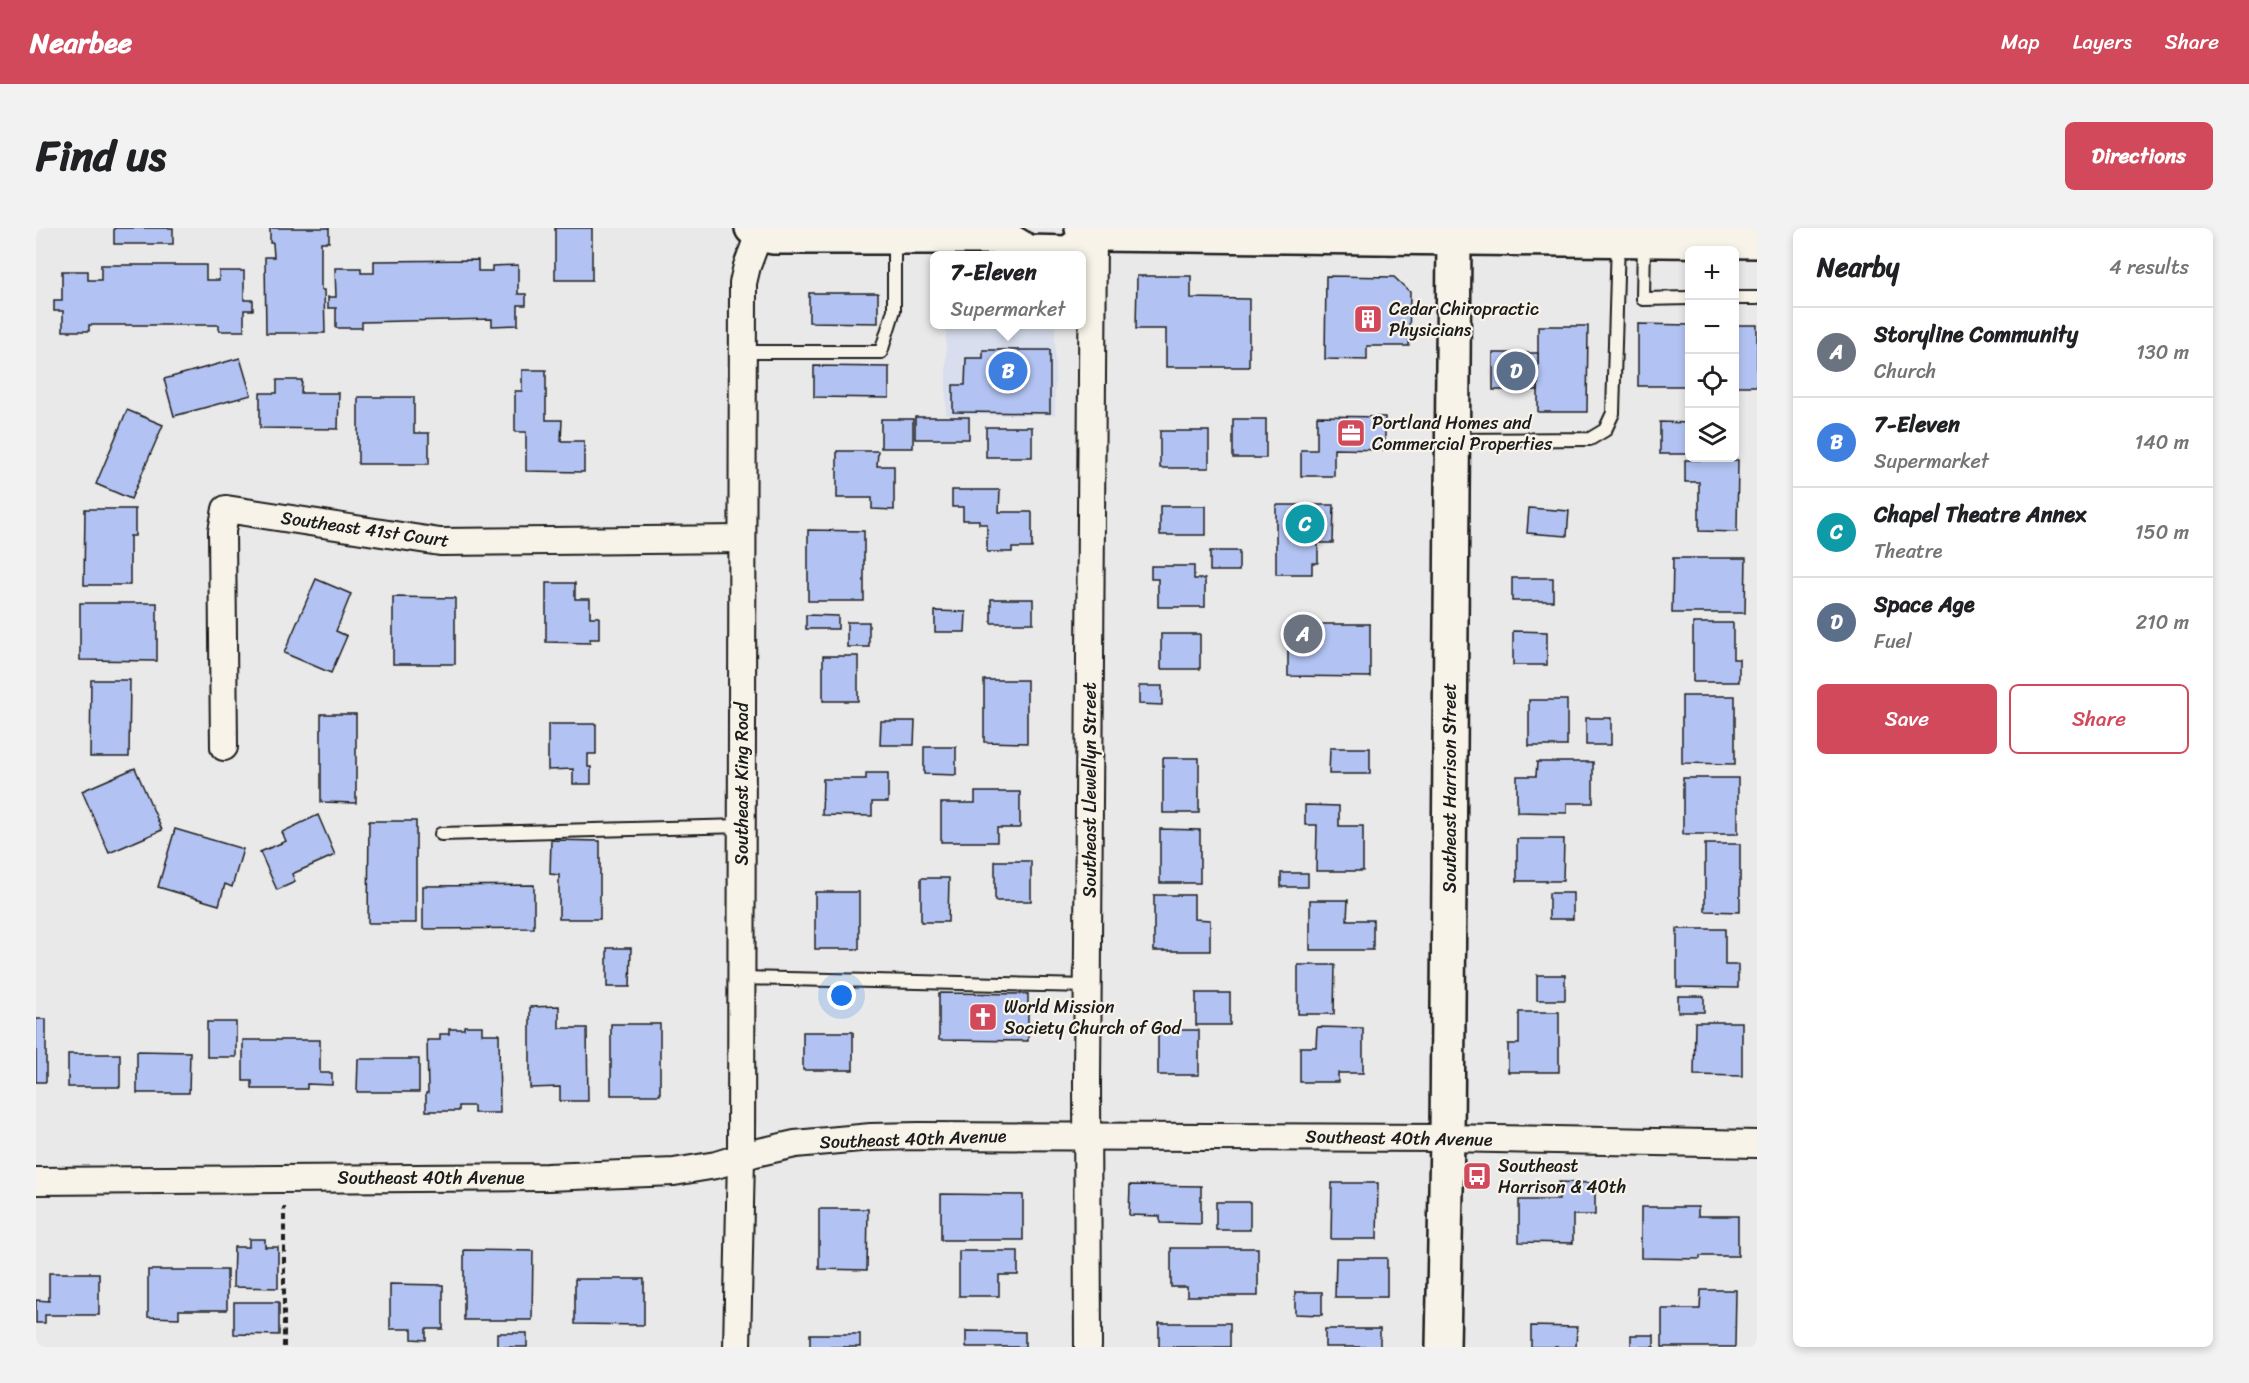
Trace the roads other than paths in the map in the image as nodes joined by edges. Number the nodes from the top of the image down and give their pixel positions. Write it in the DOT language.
graph roads {
  1 [pos="1090,230"];
  2 [pos="756,231"];
  3 [pos="1010,232"];
  4 [pos="1454,233"];
  5 [pos="894,237"];
  6 [pos="1631,239"];
  7 [pos="1757,241"];
  8 [pos="1027,251"];
  9 [pos="1071,251"];
  10 [pos="1685,298"];
  11 [pos="1739,298"];
  12 [pos="1757,298"];
  13 [pos="743,352"];
  14 [pos="1452,440"];
  15 [pos="742,539"];
  16 [pos="224,747"];
  17 [pos="742,826"];
  18 [pos="441,834"];
  19 [pos="742,978"];
  20 [pos="1088,986"];
  21 [pos="1088,1136"];
  22 [pos="1447,1138"];
  23 [pos="1757,1144"];
  24 [pos="741,1157"];
  25 [pos="36,1181"];
  26 [pos="737,1347"];
  27 [pos="1088,1347"];
  28 [pos="1443,1347"];
  1 -- 4 [label="main road"];
  1 -- 9 [label="main road"];
  1 -- 20 [label="street, Southeast Llewellyn Street"];
  2 -- 5 [label="main road"];
  2 -- 13 [label="street, Southeast King Road"];
  3 -- 5 [label="main road"];
  3 -- 8 [label="main road"];
  4 -- 6 [label="main road"];
  4 -- 14 [label="main road, Southeast Harrison Street"];
  5 -- 13 [label="lane"];
  6 -- 7 [label="main road"];
  6 -- 10 [label="lane"];
  6 -- 14 [label="lane"];
  11 -- 12 [label="lane"];
  13 -- 15 [label="street, Southeast King Road"];
  14 -- 22 [label="main road, Southeast Harrison Street"];
  15 -- 16 [label="street, Southeast 41st Court"];
  15 -- 17 [label="street, Southeast King Road"];
  17 -- 18 [label="lane"];
  17 -- 19 [label="street, Southeast King Road"];
  19 -- 20 [label="lane"];
  19 -- 24 [label="street, Southeast King Road"];
  20 -- 21 [label="street, Southeast Llewellyn Street"];
  21 -- 22 [label="street, Southeast 40th Avenue"];
  21 -- 24 [label="street, Southeast 40th Avenue"];
  21 -- 27 [label="street, Southeast Llewellyn Street"];
  22 -- 23 [label="street, Southeast 40th Avenue"];
  22 -- 28 [label="main road, Southeast Harrison Street"];
  24 -- 25 [label="street, Southeast 40th Avenue"];
  24 -- 26 [label="street, Southeast King Road"];
}
